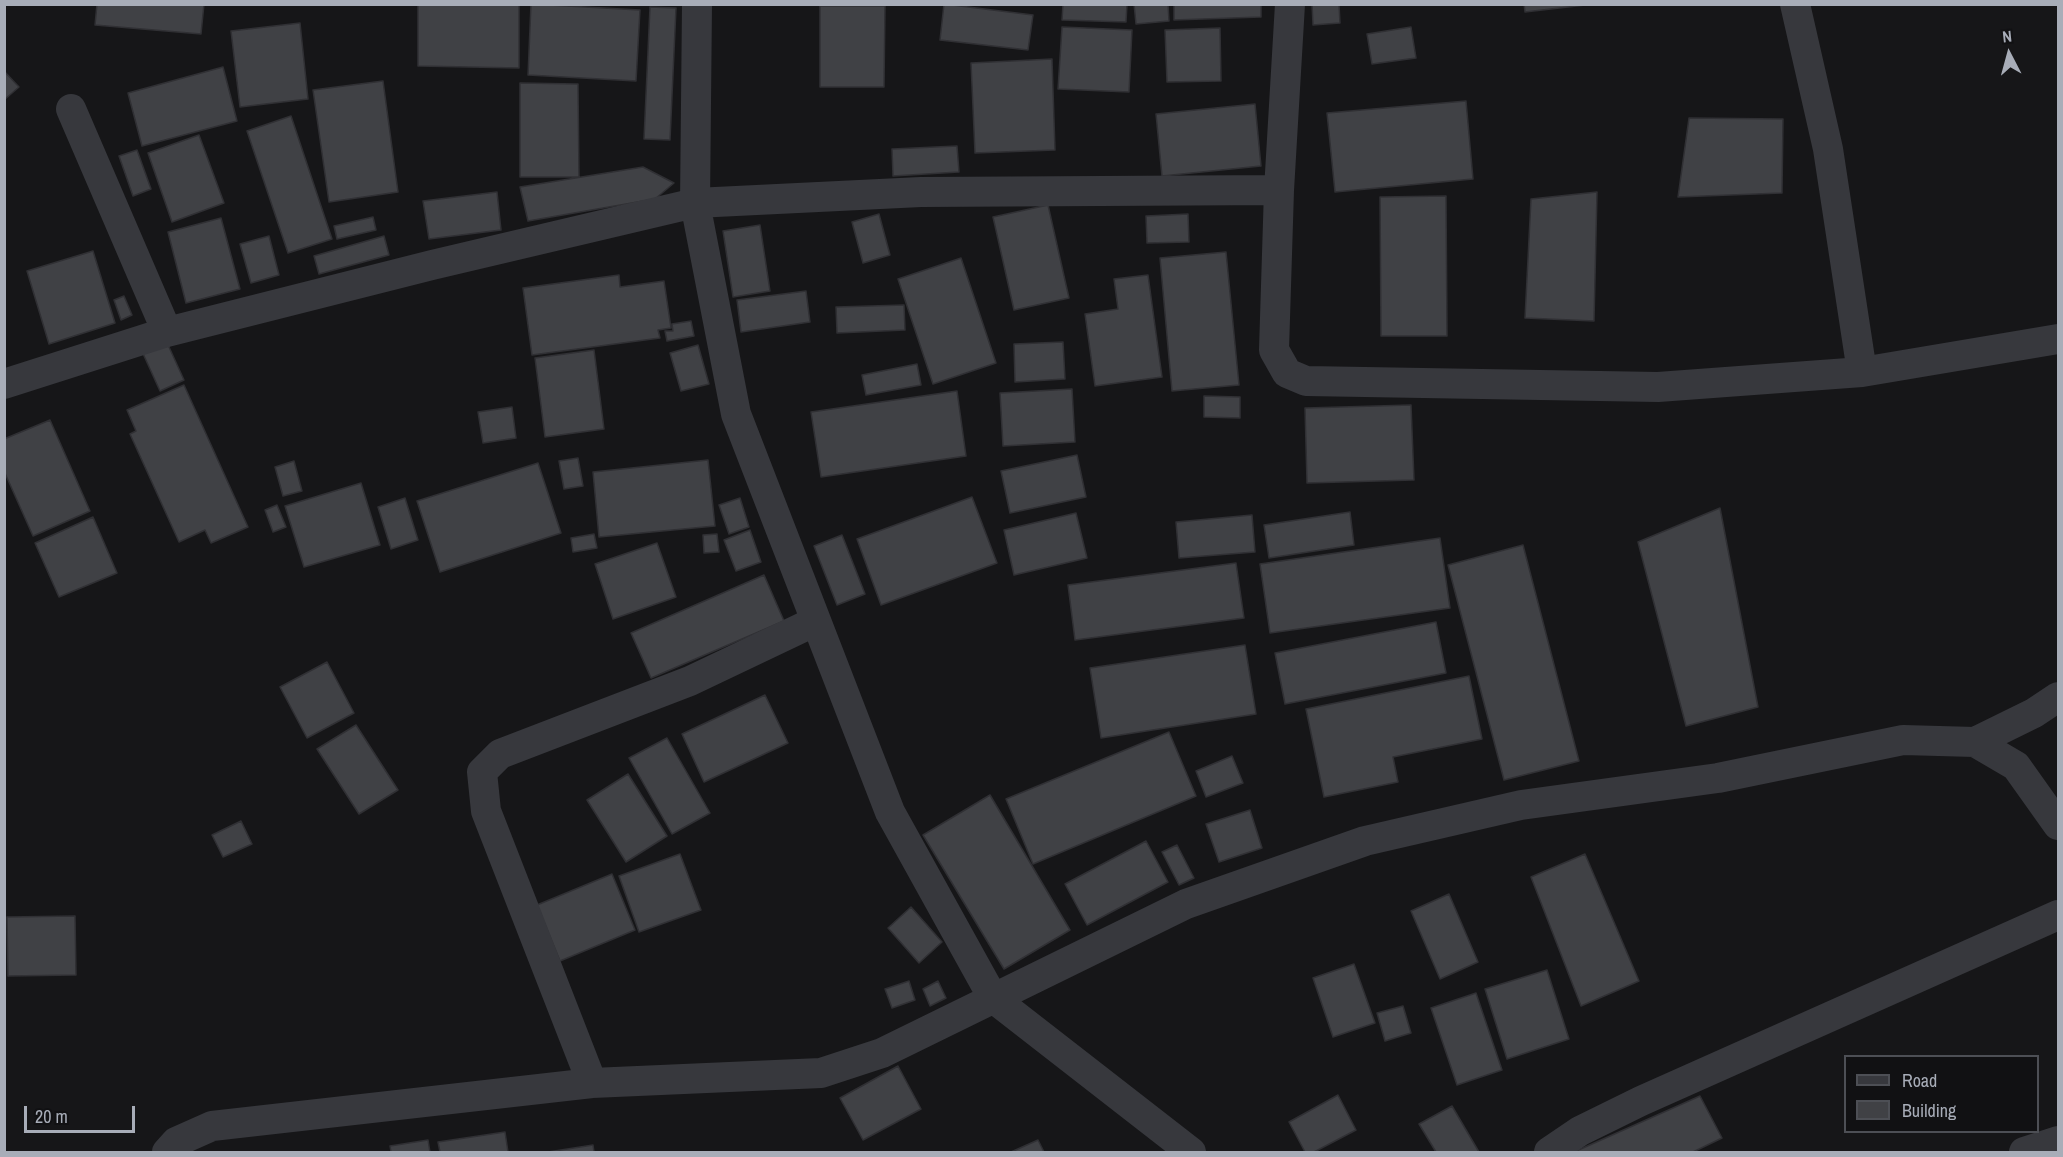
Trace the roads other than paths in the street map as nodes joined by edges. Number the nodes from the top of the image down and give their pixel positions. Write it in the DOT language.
graph roads {
  1 [pos="697,4"];
  2 [pos="1290,4"];
  3 [pos="1795,4"];
  4 [pos="70,108"];
  5 [pos="1279,190"];
  6 [pos="695,202"];
  7 [pos="167,332"];
  8 [pos="2058,339"];
  9 [pos="1862,372"];
  10 [pos="4,384"];
  11 [pos="816,621"];
  12 [pos="2058,698"];
  13 [pos="1976,742"];
  14 [pos="2058,825"];
  15 [pos="2058,915"];
  16 [pos="993,998"];
  17 [pos="592,1083"];
  18 [pos="2058,1141"];
  19 [pos="167,1152"];
  20 [pos="1191,1152"];
  21 [pos="1549,1152"];
  22 [pos="2024,1152"];
  1 -- 6 [label="street"];
  2 -- 5 [label="street"];
  3 -- 9 [label="street"];
  4 -- 7 [label="street"];
  5 -- 6 [label="street"];
  5 -- 9 [label="street"];
  6 -- 7 [label="street"];
  6 -- 11 [label="street"];
  7 -- 10 [label="street"];
  8 -- 9 [label="street"];
  11 -- 16 [label="street"];
  11 -- 17 [label="street"];
  12 -- 13 [label="street"];
  13 -- 14 [label="street"];
  13 -- 16 [label="street"];
  15 -- 21 [label="street"];
  16 -- 17 [label="street"];
  16 -- 20 [label="street"];
  17 -- 19 [label="street"];
  18 -- 22 [label="street"];
}
